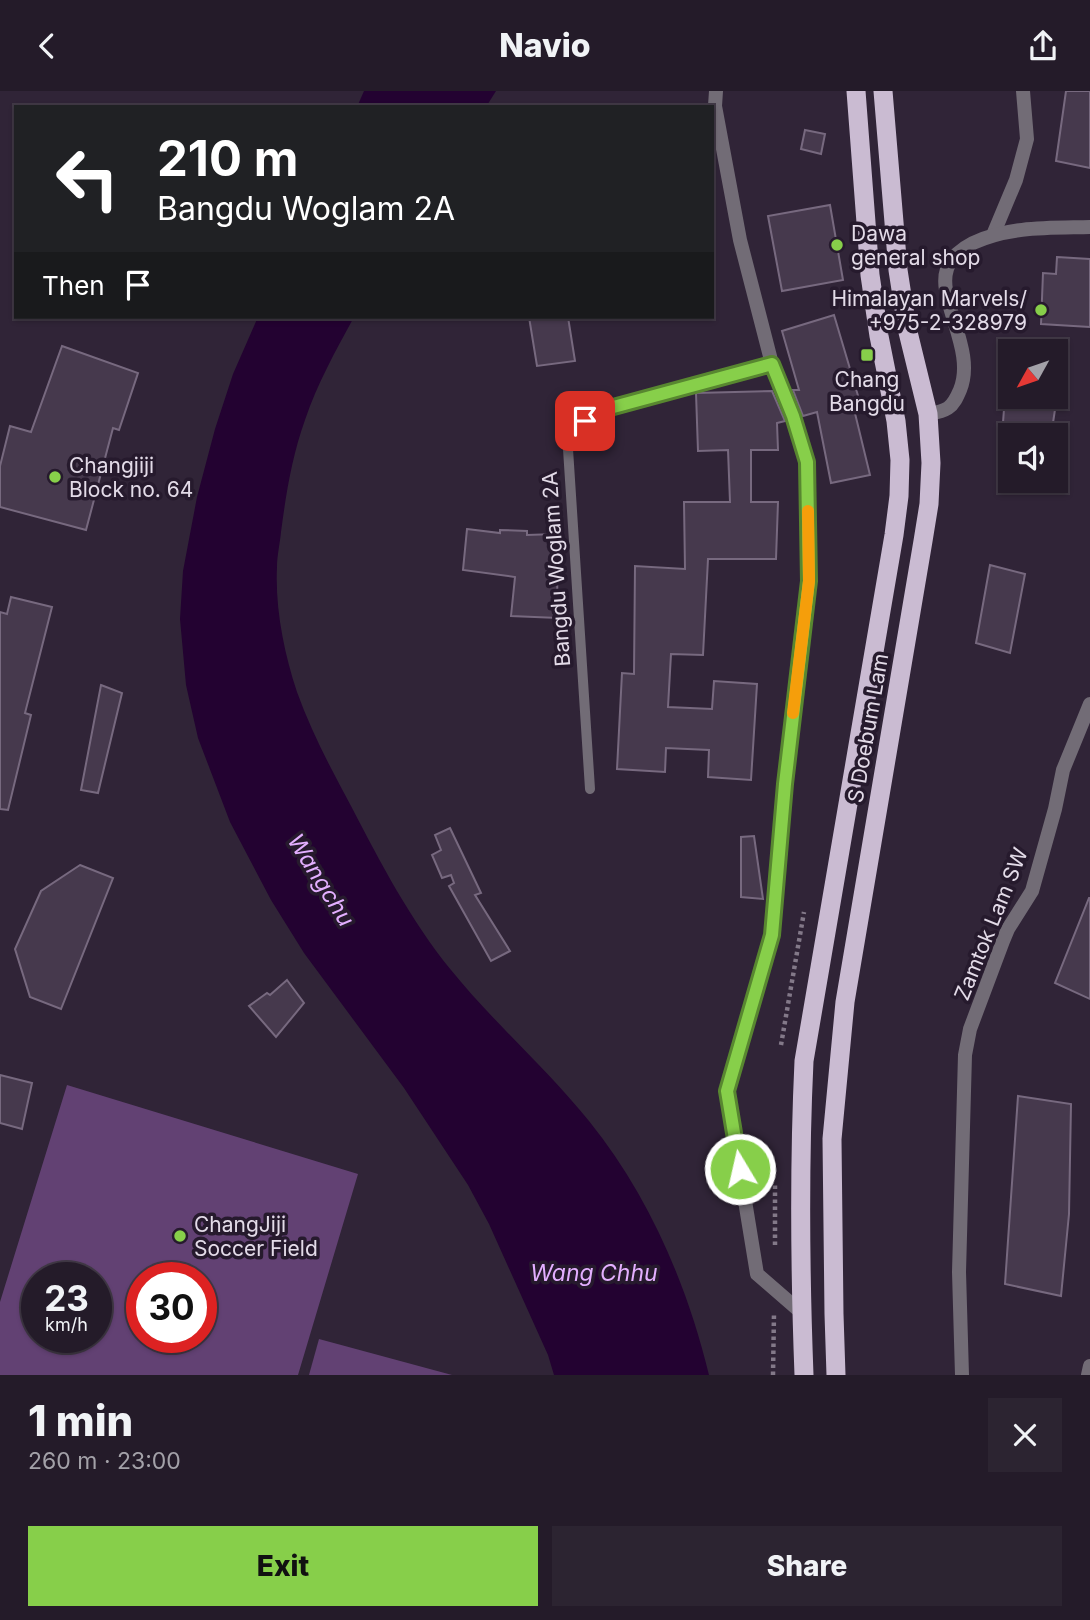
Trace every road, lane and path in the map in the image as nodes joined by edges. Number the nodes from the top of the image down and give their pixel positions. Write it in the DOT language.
graph roads {
  1 [pos="716,91"];
  2 [pos="856,91"];
  3 [pos="883,91"];
  4 [pos="1023,91"];
  5 [pos="1090,227"];
  6 [pos="993,235"];
  7 [pos="772,364"];
  8 [pos="928,414"];
  9 [pos="1090,704"];
  10 [pos="590,789"];
  11 [pos="802,1313"];
  12 [pos="1090,1366"];
  13 [pos="804,1375"];
  14 [pos="836,1375"];
  15 [pos="962,1375"];
  16 [pos="1088,1375"];
  1 -- 7 [label="street"];
  2 -- 11 [label="highway, S Doebum Lam"];
  3 -- 8 [label="highway, S Doebum Lam"];
  4 -- 6 [label="street"];
  5 -- 6 [label="street"];
  6 -- 8 [label="street"];
  7 -- 10 [label="lane, Bangdu Woglam 2A"];
  7 -- 11 [label="street"];
  8 -- 14 [label="highway, S Doebum Lam"];
  9 -- 15 [label="street, Zamtok Lam SW"];
  11 -- 13 [label="highway, S Doebum Lam"];
  12 -- 16 [label="street"];
}
